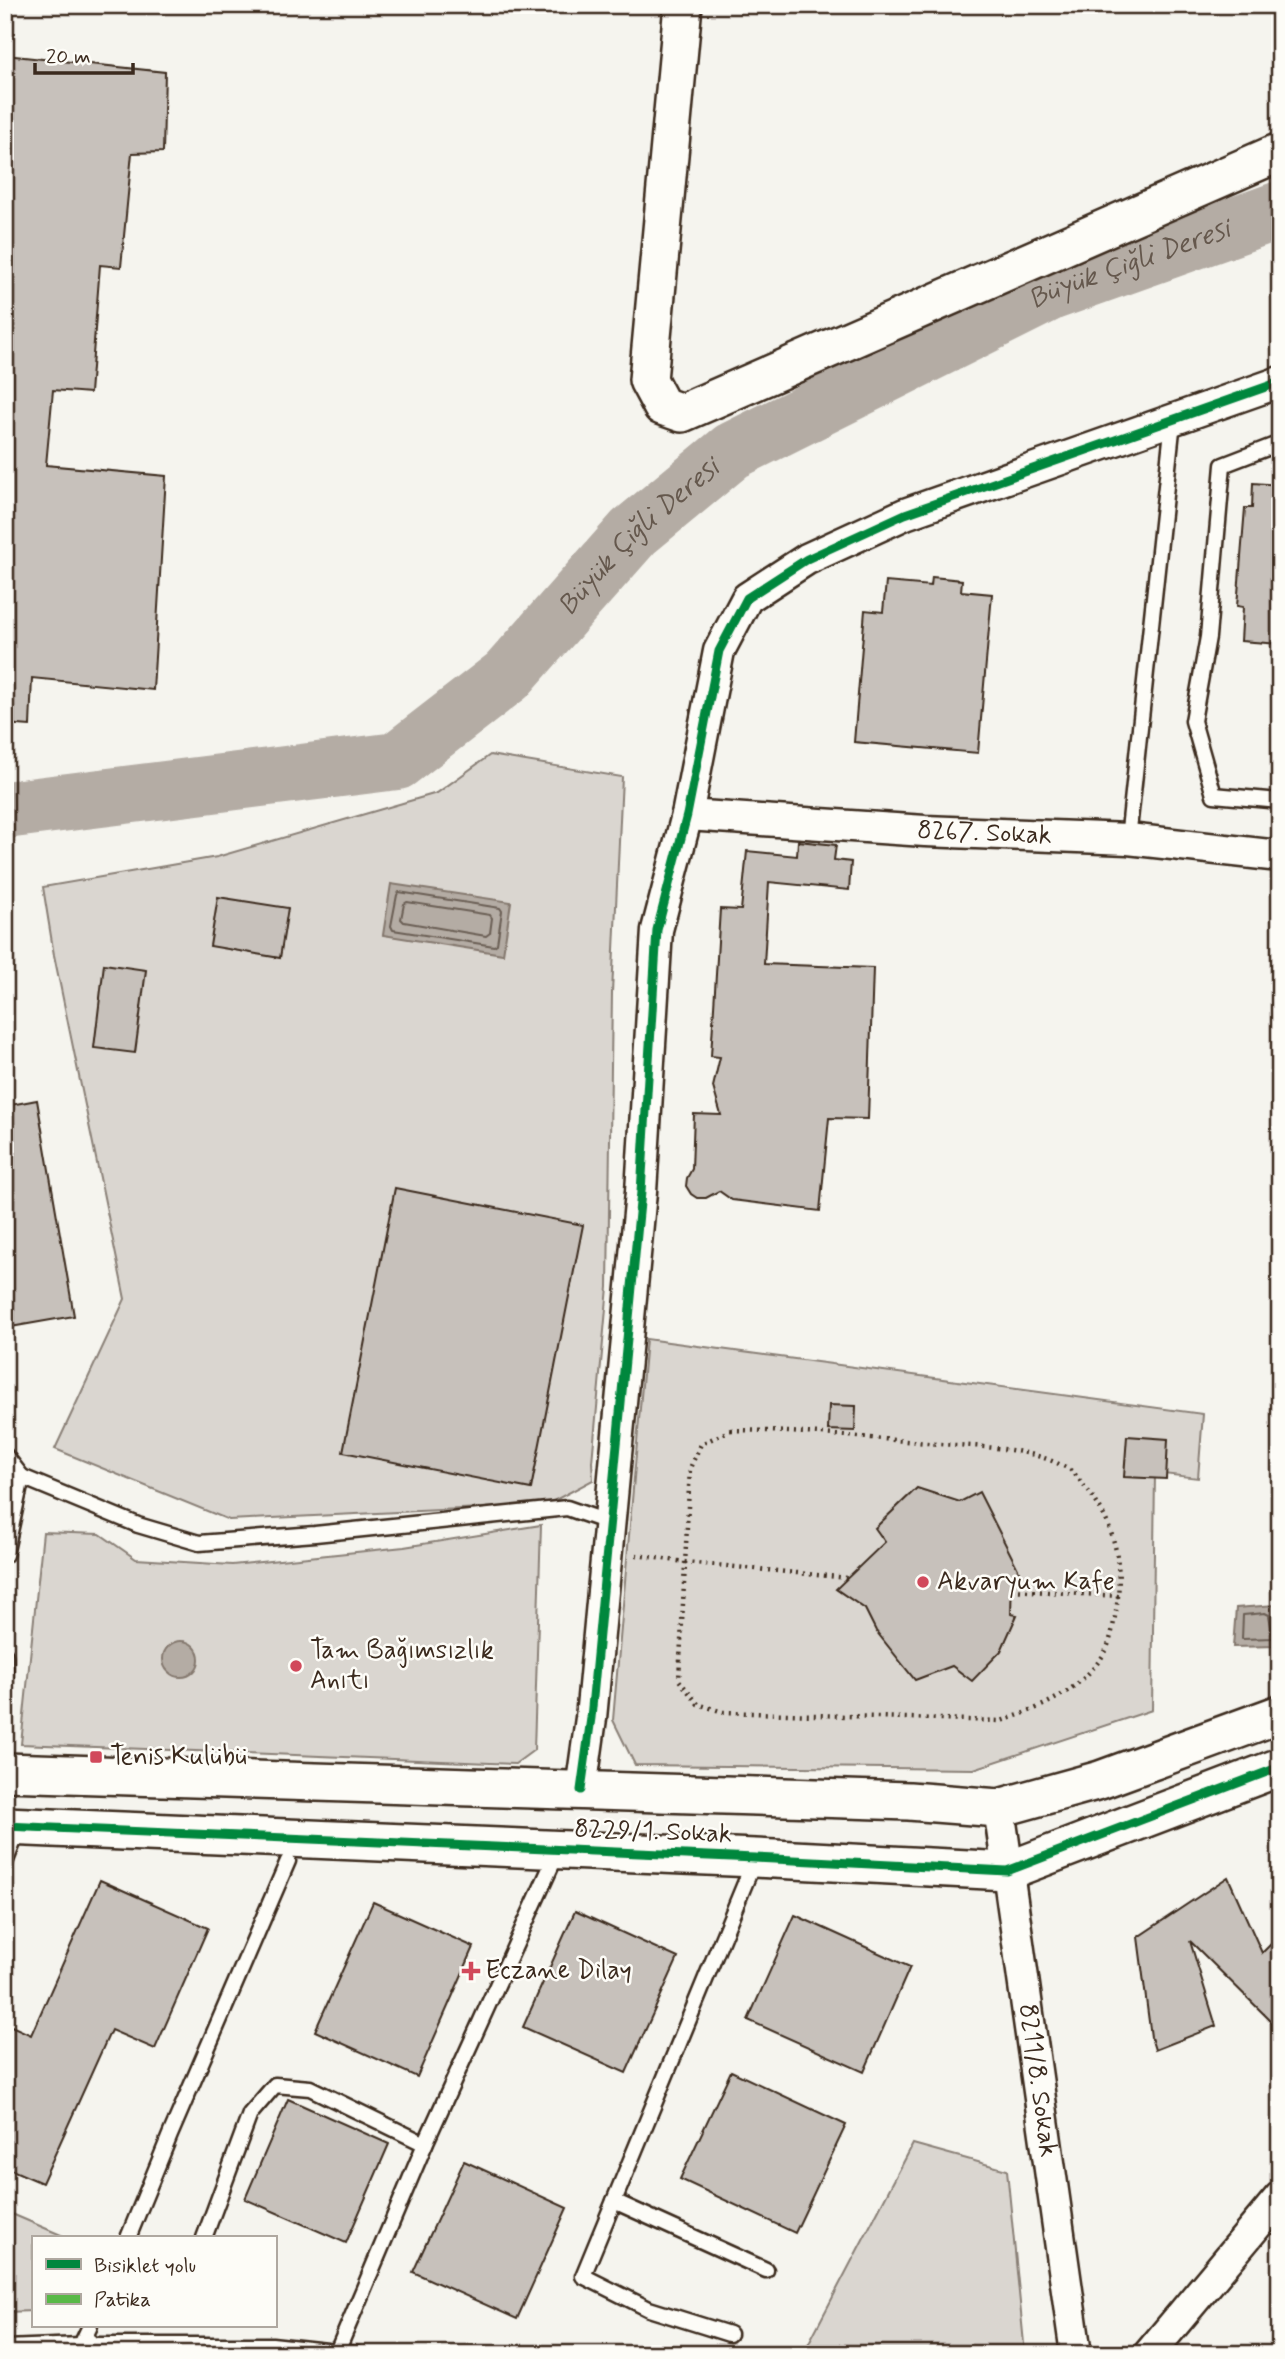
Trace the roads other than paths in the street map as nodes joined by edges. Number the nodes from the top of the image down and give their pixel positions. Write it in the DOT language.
graph roads {
  1 [pos="683,5"];
  2 [pos="1280,152"];
  3 [pos="1280,382"];
  4 [pos="1172,421"];
  5 [pos="1280,443"];
  6 [pos="1280,801"];
  7 [pos="687,814"];
  8 [pos="1128,839"];
  9 [pos="1280,856"];
  10 [pos="5,1455"];
  11 [pos="22,1477"];
  12 [pos="609,1537"];
  13 [pos="5,1555"];
  14 [pos="5,1655"];
  15 [pos="5,1706"];
  16 [pos="1280,1714"];
  17 [pos="1280,1767"];
  18 [pos="5,1772"];
  19 [pos="581,1790"];
  20 [pos="999,1808"];
  21 [pos="12,1827"];
  22 [pos="559,1849"];
  23 [pos="755,1858"];
  24 [pos="288,1861"];
  25 [pos="5,1863"];
  26 [pos="1007,1871"];
  27 [pos="425,2144"];
  28 [pos="1280,2197"];
  29 [pos="614,2201"];
  30 [pos="129,2236"];
  31 [pos="205,2236"];
  32 [pos="766,2270"];
  33 [pos="729,2334"];
  34 [pos="86,2342"];
  35 [pos="5,2348"];
  36 [pos="337,2352"];
  37 [pos="355,2354"];
  38 [pos="1076,2354"];
  39 [pos="1149,2354"];
  1 -- 2 [label="street"];
  3 -- 4 [label="street"];
  4 -- 7 [label="street"];
  4 -- 8 [label="lane"];
  5 -- 6 [label="lane"];
  7 -- 8 [label="street, 8267. Sokak"];
  7 -- 12 [label="street"];
  8 -- 9 [label="street, 8267. Sokak"];
  10 -- 11 [label="lane"];
  11 -- 12 [label="lane"];
  11 -- 13 [label="lane"];
  12 -- 19 [label="street"];
  14 -- 15 [label="lane"];
  16 -- 20 [label="street, 8229/1. Sokak"];
  17 -- 26 [label="street, 8229/1. Sokak"];
  18 -- 19 [label="street, 8229/1. Sokak"];
  19 -- 20 [label="street, 8229/1. Sokak"];
  20 -- 26 [label="street, 8211/8. Sokak"];
  21 -- 22 [label="street, 8229/1. Sokak"];
  21 -- 25 [label="lane"];
  22 -- 23 [label="street, 8229/1. Sokak"];
  22 -- 27 [label="lane"];
  23 -- 26 [label="street, 8229/1. Sokak"];
  23 -- 29 [label="lane"];
  24 -- 30 [label="lane"];
  26 -- 38 [label="street, 8211/8. Sokak"];
  27 -- 31 [label="lane"];
  27 -- 36 [label="lane"];
  28 -- 39 [label="street"];
  29 -- 32 [label="lane"];
  29 -- 33 [label="lane"];
  34 -- 35 [label="lane"];
  34 -- 36 [label="lane"];
  36 -- 37 [label="lane"];
}
